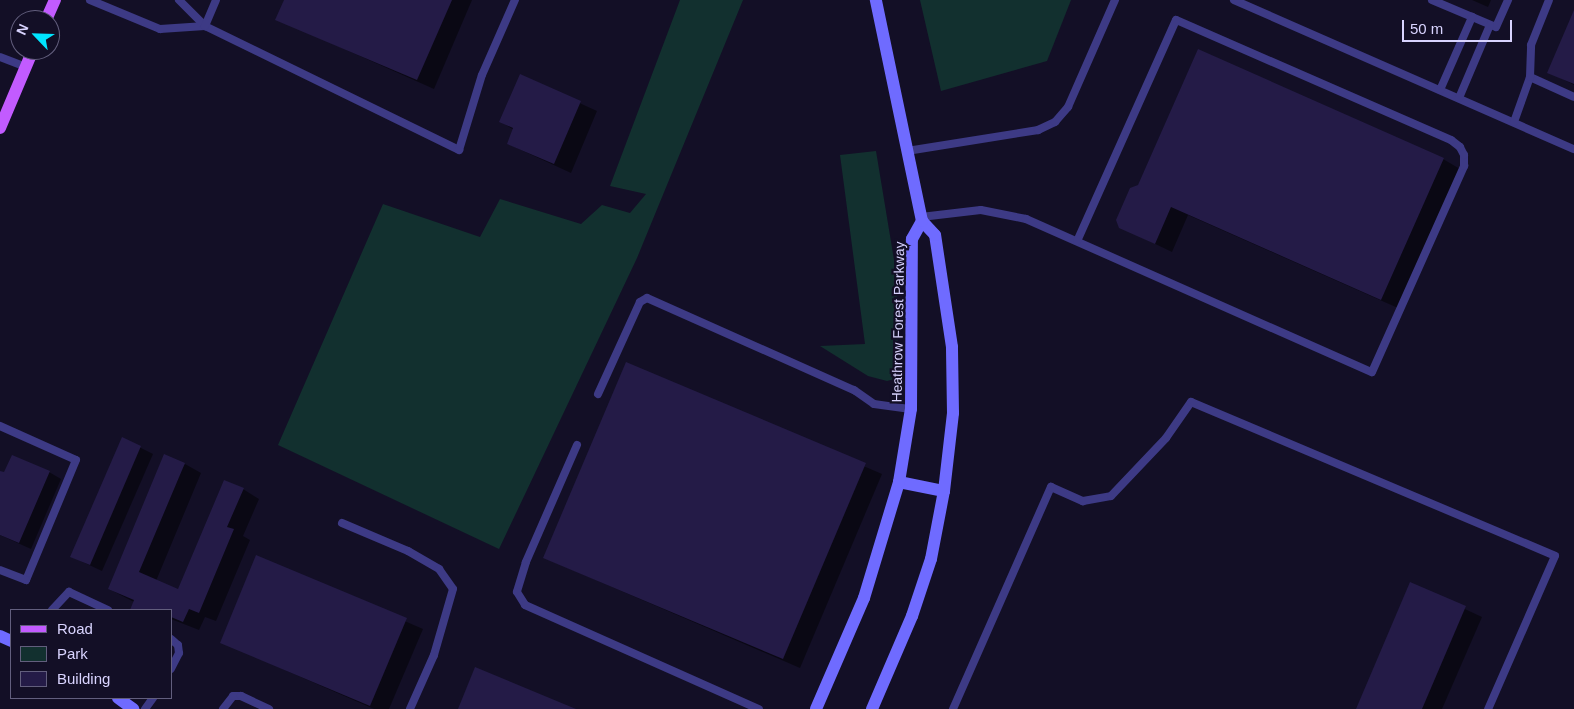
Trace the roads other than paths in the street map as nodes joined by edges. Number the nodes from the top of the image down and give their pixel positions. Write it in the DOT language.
graph roads {
  1 [pos="90,0"];
  2 [pos="179,0"];
  3 [pos="216,0"];
  4 [pos="515,0"];
  5 [pos="876,0"];
  6 [pos="1115,0"];
  7 [pos="1234,0"];
  8 [pos="1432,0"];
  9 [pos="1508,0"];
  10 [pos="1549,0"];
  11 [pos="1472,17"];
  12 [pos="1490,25"];
  13 [pos="205,26"];
  14 [pos="0,57"];
  15 [pos="29,60"];
  16 [pos="26,67"];
  17 [pos="1530,77"];
  18 [pos="1440,90"];
  19 [pos="1574,97"];
  20 [pos="1459,98"];
  21 [pos="1514,122"];
  22 [pos="0,128"];
  23 [pos="1574,148"];
  24 [pos="907,151"];
  25 [pos="921,219"];
  26 [pos="1077,241"];
  27 [pos="598,394"];
  28 [pos="911,409"];
  29 [pos="0,426"];
  30 [pos="577,444"];
  31 [pos="899,482"];
  32 [pos="944,491"];
  33 [pos="342,524"];
  34 [pos="0,570"];
  35 [pos="53,609"];
  36 [pos="106,609"];
  37 [pos="172,640"];
  38 [pos="172,667"];
  39 [pos="119,699"];
  40 [pos="133,709"];
  41 [pos="223,709"];
  42 [pos="269,709"];
  43 [pos="410,709"];
  44 [pos="759,709"];
  45 [pos="816,709"];
  46 [pos="872,709"];
  47 [pos="953,709"];
  48 [pos="1488,709"];
  1 -- 13 [label="lane"];
  2 -- 13 [label="lane"];
  3 -- 13 [label="lane"];
  4 -- 13 [label="lane"];
  5 -- 24 [label="street"];
  6 -- 24 [label="lane"];
  7 -- 18 [label="lane"];
  8 -- 11 [label="lane"];
  9 -- 12 [label="lane"];
  10 -- 17 [label="lane"];
  11 -- 12 [label="lane"];
  11 -- 18 [label="lane"];
  12 -- 20 [label="lane"];
  14 -- 16 [label="lane"];
  15 -- 16 [label="main road"];
  16 -- 22 [label="main road"];
  17 -- 19 [label="lane"];
  17 -- 21 [label="lane"];
  18 -- 20 [label="lane"];
  20 -- 21 [label="lane"];
  21 -- 23 [label="lane"];
  24 -- 25 [label="street"];
  25 -- 26 [label="lane"];
  25 -- 28 [label="street, Heathrow Forest Parkway"];
  25 -- 32 [label="street"];
  26 -- 26 [label="lane"];
  27 -- 28 [label="lane"];
  28 -- 31 [label="street, Heathrow Forest Parkway"];
  29 -- 34 [label="lane"];
  30 -- 44 [label="lane"];
  31 -- 32 [label="street"];
  31 -- 45 [label="street, Heathrow Forest Parkway"];
  32 -- 46 [label="street"];
  33 -- 43 [label="lane"];
  35 -- 36 [label="lane"];
  37 -- 38 [label="lane"];
  39 -- 40 [label="street"];
  41 -- 42 [label="lane"];
  47 -- 48 [label="lane"];
}
